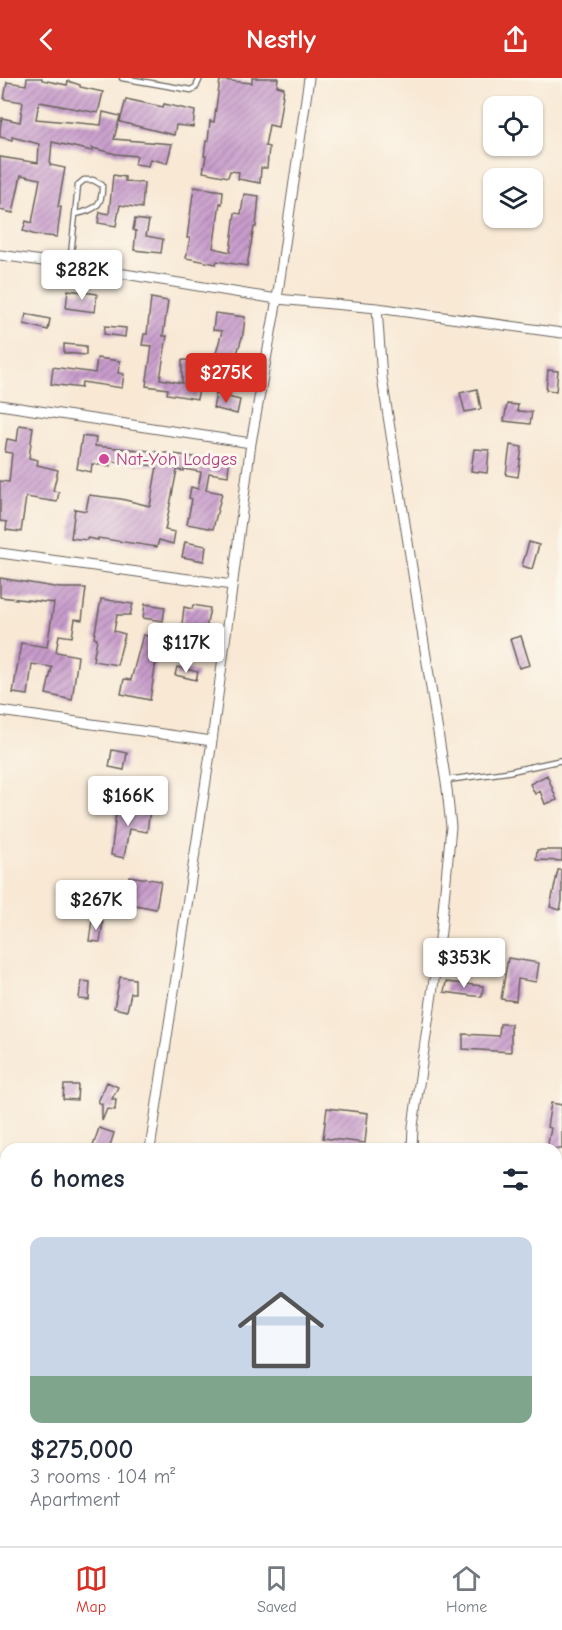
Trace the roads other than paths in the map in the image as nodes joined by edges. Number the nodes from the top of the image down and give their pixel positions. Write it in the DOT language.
graph roads {
  1 [pos="122,78"];
  2 [pos="200,78"];
  3 [pos="309,78"];
  4 [pos="76,214"];
  5 [pos="0,255"];
  6 [pos="70,265"];
  7 [pos="277,299"];
  8 [pos="377,308"];
  9 [pos="562,333"];
  10 [pos="0,405"];
  11 [pos="251,443"];
  12 [pos="0,553"];
  13 [pos="232,585"];
  14 [pos="0,711"];
  15 [pos="212,741"];
  16 [pos="562,760"];
  17 [pos="446,780"];
  18 [pos="151,1143"];
  19 [pos="412,1143"];
  1 -- 2 [label="lane"];
  3 -- 7 [label="street"];
  4 -- 4 [label="lane"];
  4 -- 6 [label="lane"];
  5 -- 6 [label="street"];
  6 -- 7 [label="street"];
  7 -- 8 [label="street"];
  7 -- 11 [label="street"];
  8 -- 9 [label="street"];
  8 -- 17 [label="street"];
  10 -- 11 [label="street"];
  11 -- 13 [label="street"];
  12 -- 13 [label="street"];
  13 -- 15 [label="street"];
  14 -- 15 [label="street"];
  15 -- 18 [label="street"];
  16 -- 17 [label="lane"];
  17 -- 19 [label="street"];
}
